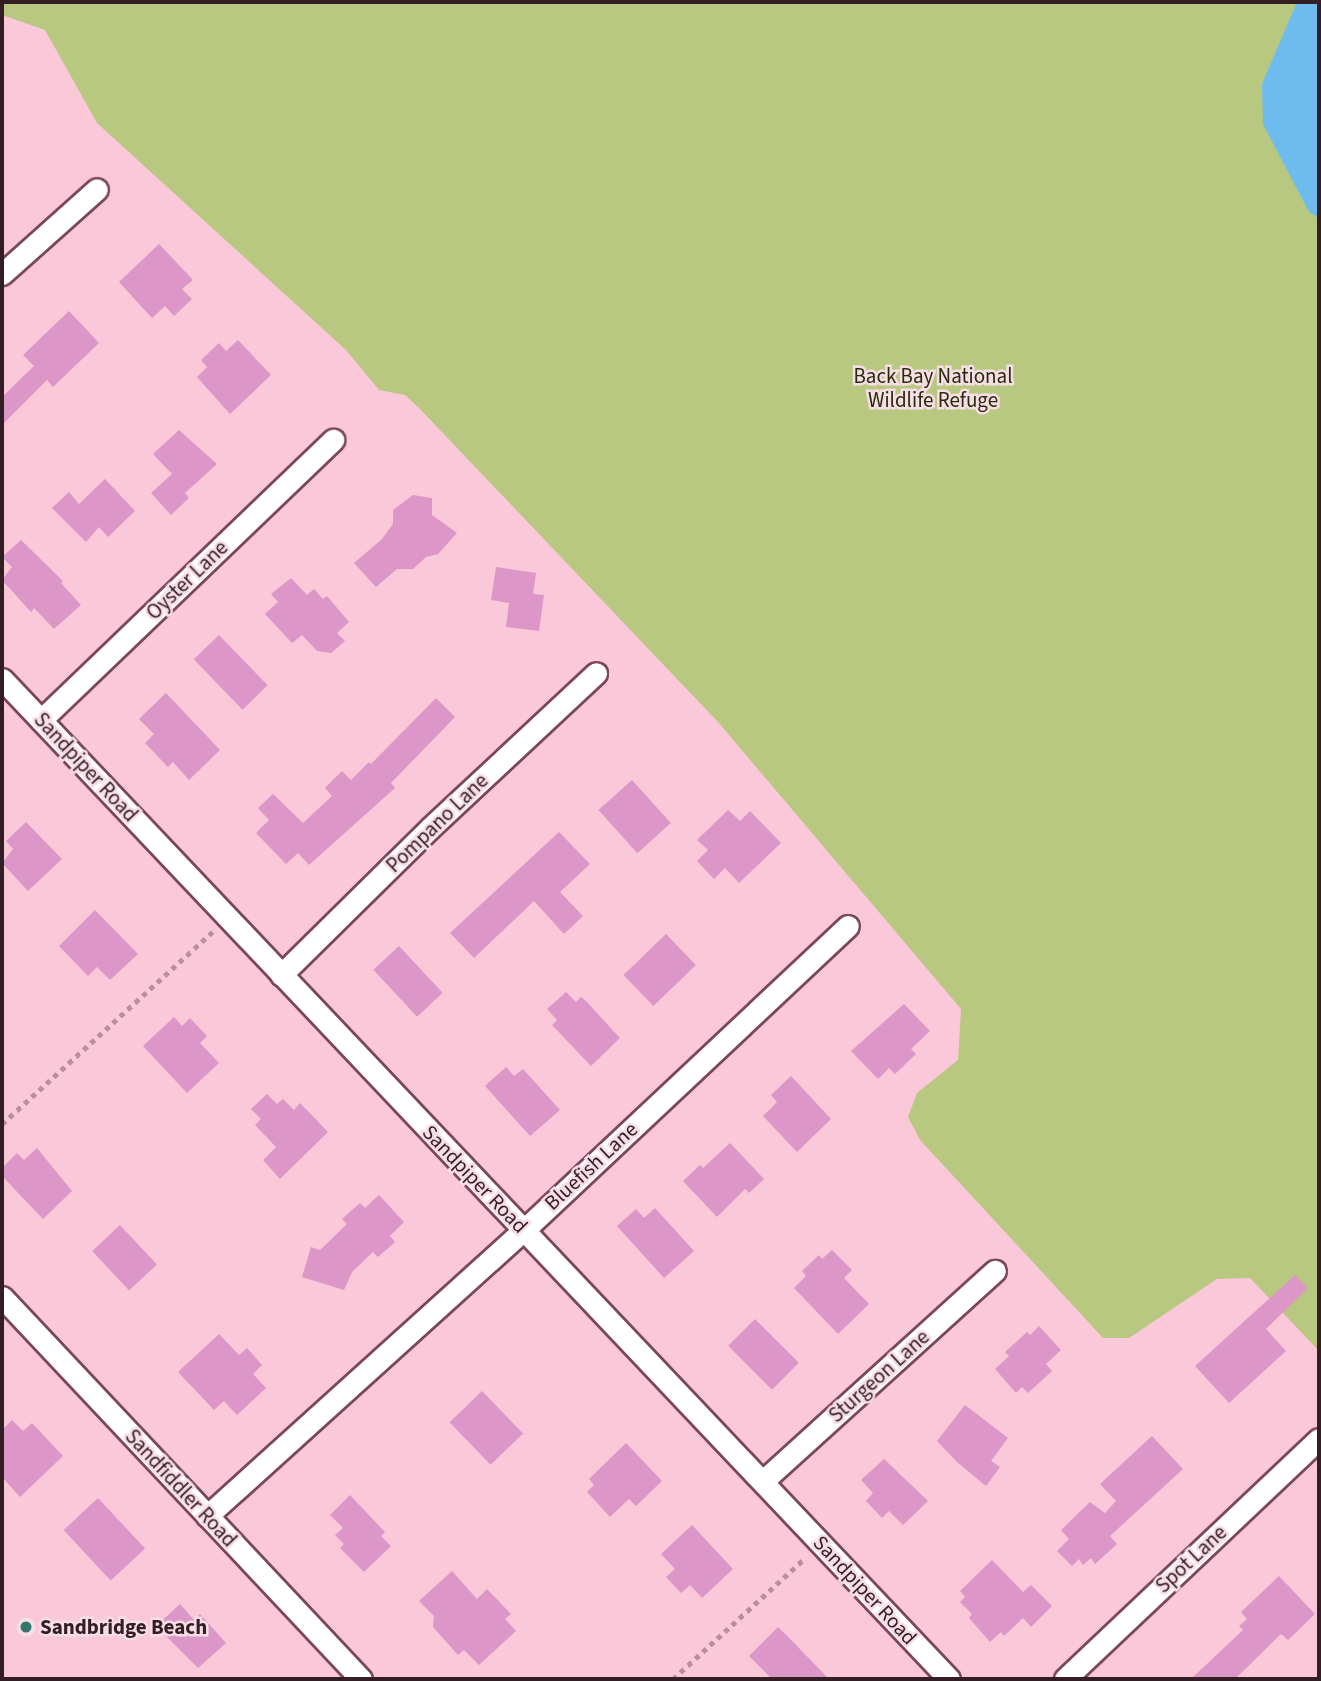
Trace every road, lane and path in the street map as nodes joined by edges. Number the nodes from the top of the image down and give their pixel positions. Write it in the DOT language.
graph roads {
  1 [pos="97,189"];
  2 [pos="2,274"];
  3 [pos="333,440"];
  4 [pos="596,673"];
  5 [pos="2,678"];
  6 [pos="41,720"];
  7 [pos="228,918"];
  8 [pos="848,926"];
  9 [pos="281,975"];
  10 [pos="2,1124"];
  11 [pos="523,1230"];
  12 [pos="995,1271"];
  13 [pos="2,1297"];
  14 [pos="1319,1439"];
  15 [pos="763,1481"];
  16 [pos="207,1516"];
  17 [pos="821,1543"];
  18 [pos="361,1679"];
  19 [pos="673,1679"];
  20 [pos="949,1679"];
  21 [pos="1065,1679"];
  1 -- 2 [label="street"];
  3 -- 6 [label="street, Oyster Lane"];
  4 -- 9 [label="street, Pompano Lane"];
  5 -- 6 [label="street, Sandpiper Road"];
  6 -- 7 [label="street, Sandpiper Road"];
  7 -- 9 [label="street, Sandpiper Road"];
  7 -- 10 [label="path"];
  8 -- 11 [label="street, Bluefish Lane"];
  9 -- 11 [label="street, Sandpiper Road"];
  11 -- 15 [label="street, Sandpiper Road"];
  11 -- 16 [label="street, Bluefish Lane"];
  12 -- 15 [label="street, Sturgeon Lane"];
  13 -- 16 [label="street, Sandfiddler Road"];
  14 -- 21 [label="street, Spot Lane"];
  15 -- 17 [label="street, Sandpiper Road"];
  16 -- 18 [label="street, Sandfiddler Road"];
  17 -- 19 [label="path"];
  17 -- 20 [label="street, Sandpiper Road"];
}
